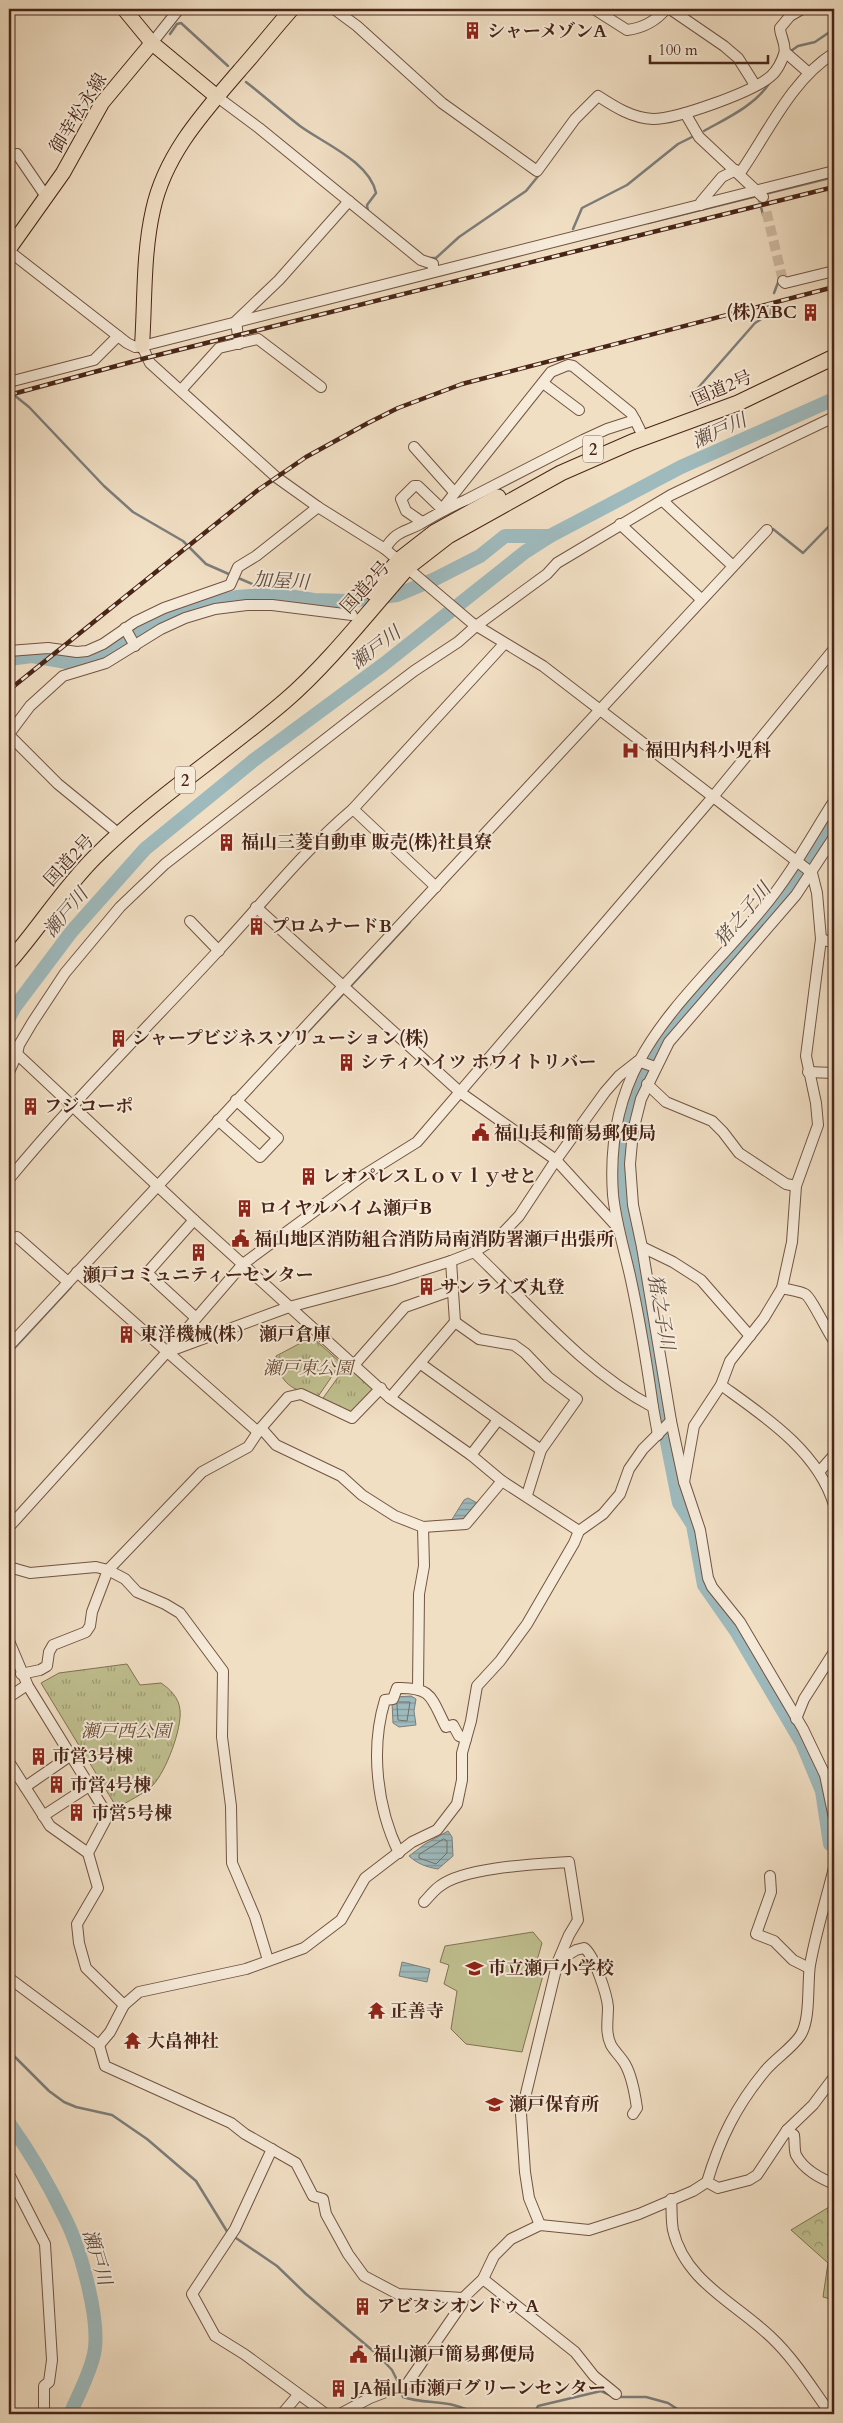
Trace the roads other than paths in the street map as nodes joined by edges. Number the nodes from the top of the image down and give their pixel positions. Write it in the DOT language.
graph roads {
  1 [pos="124,9"];
  2 [pos="178,9"];
  3 [pos="292,9"];
  4 [pos="334,9"];
  5 [pos="594,9"];
  6 [pos="668,9"];
  7 [pos="802,9"];
  8 [pos="152,43"];
  9 [pos="834,53"];
  10 [pos="788,54"];
  11 [pos="809,73"];
  12 [pos="755,85"];
  13 [pos="216,96"];
  14 [pos="685,113"];
  15 [pos="17,154"];
  16 [pos="834,171"];
  17 [pos="738,172"];
  18 [pos="760,194"];
  19 [pos="47,198"];
  20 [pos="349,201"];
  21 [pos="702,205"];
  22 [pos="9,250"];
  23 [pos="834,271"];
  24 [pos="432,272"];
  25 [pos="783,281"];
  26 [pos="236,325"];
  27 [pos="118,336"];
  28 [pos="239,344"];
  29 [pos="142,346"];
  30 [pos="834,348"];
  31 [pos="834,357"];
  32 [pos="11,379"];
  33 [pos="543,383"];
  34 [pos="321,387"];
  35 [pos="182,390"];
  36 [pos="579,410"];
  37 [pos="834,416"];
  38 [pos="638,425"];
  39 [pos="414,447"];
  40 [pos="454,492"];
  41 [pos="663,501"];
  42 [pos="469,505"];
  43 [pos="318,507"];
  44 [pos="442,509"];
  45 [pos="422,522"];
  46 [pos="620,524"];
  47 [pos="767,530"];
  48 [pos="385,549"];
  49 [pos="403,563"];
  50 [pos="732,566"];
  51 [pos="701,599"];
  52 [pos="360,610"];
  53 [pos="474,624"];
  54 [pos="126,630"];
  55 [pos="504,644"];
  56 [pos="134,645"];
  57 [pos="834,649"];
  58 [pos="9,651"];
  59 [pos="601,713"];
  60 [pos="9,735"];
  61 [pos="712,798"];
  62 [pos="834,802"];
  63 [pos="353,809"];
  64 [pos="113,830"];
  65 [pos="834,837"];
  66 [pos="796,861"];
  67 [pos="810,872"];
  68 [pos="436,887"];
  69 [pos="256,907"];
  70 [pos="190,921"];
  71 [pos="821,939"];
  72 [pos="834,943"];
  73 [pos="9,949"];
  74 [pos="218,951"];
  75 [pos="9,962"];
  76 [pos="346,989"];
  77 [pos="17,1054"];
  78 [pos="640,1061"];
  79 [pos="653,1066"];
  80 [pos="9,1072"];
  81 [pos="808,1072"];
  82 [pos="834,1073"];
  83 [pos="647,1084"];
  84 [pos="461,1093"];
  85 [pos="239,1103"];
  86 [pos="73,1105"];
  87 [pos="221,1122"];
  88 [pos="556,1160"];
  89 [pos="9,1180"];
  90 [pos="158,1185"];
  91 [pos="796,1186"];
  92 [pos="194,1220"];
  93 [pos="634,1226"];
  94 [pos="620,1228"];
  95 [pos="17,1237"];
  96 [pos="642,1247"];
  97 [pos="474,1252"];
  98 [pos="451,1261"];
  99 [pos="243,1264"];
  100 [pos="80,1274"];
  101 [pos="68,1282"];
  102 [pos="782,1288"];
  103 [pos="454,1290"];
  104 [pos="289,1307"];
  105 [pos="196,1318"];
  106 [pos="455,1322"];
  107 [pos="750,1336"];
  108 [pos="834,1341"];
  109 [pos="9,1346"];
  110 [pos="168,1352"];
  111 [pos="422,1364"];
  112 [pos="354,1365"];
  113 [pos="721,1385"];
  114 [pos="381,1388"];
  115 [pos="390,1398"];
  116 [pos="653,1407"];
  117 [pos="498,1420"];
  118 [pos="670,1423"];
  119 [pos="260,1430"];
  120 [pos="659,1434"];
  121 [pos="541,1450"];
  122 [pos="471,1454"];
  123 [pos="834,1455"];
  124 [pos="819,1472"];
  125 [pos="502,1481"];
  126 [pos="684,1482"];
  127 [pos="527,1495"];
  128 [pos="834,1505"];
  129 [pos="9,1527"];
  130 [pos="423,1527"];
  131 [pos="579,1531"];
  132 [pos="9,1567"];
  133 [pos="108,1570"];
  134 [pos="9,1641"];
  135 [pos="11,1652"];
  136 [pos="834,1652"];
  137 [pos="22,1674"];
  138 [pos="24,1688"];
  139 [pos="418,1688"];
  140 [pos="9,1697"];
  141 [pos="796,1719"];
  142 [pos="466,1739"];
  143 [pos="67,1758"];
  144 [pos="9,1762"];
  145 [pos="25,1786"];
  146 [pos="86,1788"];
  147 [pos="43,1816"];
  148 [pos="834,1818"];
  149 [pos="88,1853"];
  150 [pos="399,1853"];
  151 [pos="834,1868"];
  152 [pos="770,1876"];
  153 [pos="832,1884"];
  154 [pos="424,1902"];
  155 [pos="268,1960"];
  156 [pos="558,1961"];
  157 [pos="810,1968"];
  158 [pos="9,1978"];
  159 [pos="124,2006"];
  160 [pos="99,2045"];
  161 [pos="834,2077"];
  162 [pos="633,2114"];
  163 [pos="787,2130"];
  164 [pos="272,2149"];
  165 [pos="9,2174"];
  166 [pos="706,2182"];
  167 [pos="834,2184"];
  168 [pos="671,2199"];
  169 [pos="540,2225"];
  170 [pos="483,2280"];
  171 [pos="463,2298"];
  172 [pos="616,2394"];
  173 [pos="298,2395"];
  174 [pos="44,2414"];
  175 [pos="282,2414"];
  176 [pos="326,2414"];
  177 [pos="340,2414"];
  178 [pos="834,2414"];
  1 -- 8 [label="main road"];
  2 -- 8 [label="street"];
  3 -- 13 [label="main road"];
  4 -- 14 [label="street"];
  5 -- 6 [label="street"];
  6 -- 12 [label="street"];
  7 -- 10 [label="street"];
  8 -- 13 [label="main road"];
  8 -- 19 [label="main road, 御幸松永線"];
  9 -- 11 [label="street"];
  10 -- 11 [label="street"];
  10 -- 12 [label="street"];
  11 -- 17 [label="street"];
  12 -- 14 [label="street"];
  13 -- 20 [label="street"];
  13 -- 29 [label="main road"];
  14 -- 17 [label="street"];
  15 -- 19 [label="street"];
  16 -- 18 [label="street"];
  17 -- 18 [label="street"];
  17 -- 21 [label="street"];
  18 -- 21 [label="street"];
  19 -- 22 [label="main road, 御幸松永線"];
  20 -- 24 [label="street"];
  20 -- 26 [label="street"];
  21 -- 24 [label="street"];
  22 -- 27 [label="street"];
  23 -- 25 [label="street"];
  24 -- 26 [label="street"];
  26 -- 28 [label="street"];
  26 -- 29 [label="street"];
  27 -- 29 [label="street"];
  27 -- 32 [label="street"];
  28 -- 34 [label="street"];
  28 -- 35 [label="street"];
  29 -- 35 [label="street"];
  30 -- 38 [label="highway, 国道2号 / 2"];
  31 -- 49 [label="highway, 国道2号 / 2"];
  33 -- 36 [label="street"];
  33 -- 38 [label="street"];
  33 -- 40 [label="street"];
  35 -- 43 [label="street"];
  37 -- 41 [label="street"];
  38 -- 42 [label="highway, 国道2号 / 2"];
  39 -- 40 [label="street"];
  40 -- 44 [label="street"];
  41 -- 46 [label="street"];
  41 -- 50 [label="street"];
  42 -- 44 [label="street"];
  42 -- 49 [label="highway, 国道2号 / 2"];
  43 -- 48 [label="street"];
  43 -- 54 [label="street"];
  44 -- 45 [label="street"];
  44 -- 45 [label="street"];
  45 -- 48 [label="street"];
  46 -- 51 [label="street"];
  46 -- 53 [label="street"];
  47 -- 50 [label="street"];
  48 -- 49 [label="street"];
  49 -- 52 [label="highway, 国道2号 / 2"];
  49 -- 53 [label="street"];
  50 -- 51 [label="street"];
  51 -- 59 [label="street"];
  52 -- 56 [label="street"];
  52 -- 64 [label="highway, 国道2号 / 2"];
  52 -- 75 [label="highway, 国道2号 / 2"];
  53 -- 55 [label="street"];
  53 -- 77 [label="street"];
  54 -- 56 [label="street"];
  54 -- 58 [label="street"];
  55 -- 59 [label="street"];
  55 -- 63 [label="street"];
  56 -- 60 [label="street"];
  57 -- 61 [label="street"];
  59 -- 61 [label="street"];
  59 -- 68 [label="street"];
  60 -- 64 [label="street"];
  61 -- 66 [label="street"];
  61 -- 84 [label="street"];
  62 -- 66 [label="street"];
  63 -- 68 [label="street"];
  63 -- 69 [label="street"];
  64 -- 73 [label="highway, 国道2号 / 2"];
  65 -- 67 [label="street"];
  66 -- 67 [label="street"];
  66 -- 78 [label="street"];
  67 -- 71 [label="street"];
  67 -- 79 [label="street"];
  68 -- 76 [label="street"];
  69 -- 74 [label="street"];
  69 -- 76 [label="street"];
  70 -- 74 [label="street"];
  71 -- 72 [label="street"];
  71 -- 81 [label="street"];
  74 -- 86 [label="street"];
  76 -- 84 [label="street"];
  76 -- 85 [label="street"];
  77 -- 80 [label="street"];
  77 -- 86 [label="street"];
  78 -- 79 [label="street"];
  78 -- 88 [label="street"];
  78 -- 94 [label="street"];
  79 -- 83 [label="street"];
  81 -- 82 [label="street"];
  81 -- 91 [label="street"];
  83 -- 91 [label="street"];
  83 -- 93 [label="street"];
  84 -- 88 [label="street"];
  84 -- 99 [label="street"];
  85 -- 87 [label="street"];
  85 -- 87 [label="street"];
  86 -- 89 [label="street"];
  86 -- 90 [label="street"];
  87 -- 90 [label="street"];
  88 -- 94 [label="street"];
  88 -- 97 [label="street"];
  90 -- 92 [label="street"];
  90 -- 100 [label="street"];
  91 -- 102 [label="street"];
  92 -- 99 [label="street"];
  92 -- 105 [label="street"];
  93 -- 94 [label="street"];
  93 -- 96 [label="street"];
  94 -- 116 [label="street"];
  95 -- 101 [label="street"];
  96 -- 107 [label="street"];
  96 -- 118 [label="street"];
  97 -- 98 [label="street"];
  97 -- 116 [label="street"];
  98 -- 103 [label="street"];
  98 -- 104 [label="street"];
  99 -- 104 [label="street"];
  99 -- 105 [label="street"];
  100 -- 101 [label="street"];
  100 -- 110 [label="street"];
  101 -- 109 [label="street"];
  102 -- 107 [label="street"];
  102 -- 108 [label="street"];
  103 -- 106 [label="street"];
  103 -- 112 [label="street"];
  104 -- 110 [label="street"];
  104 -- 112 [label="street"];
  105 -- 110 [label="street"];
  106 -- 111 [label="street"];
  106 -- 121 [label="street"];
  107 -- 113 [label="street"];
  110 -- 119 [label="street"];
  110 -- 129 [label="street"];
  111 -- 115 [label="street"];
  111 -- 117 [label="street"];
  112 -- 114 [label="street"];
  113 -- 124 [label="street"];
  113 -- 126 [label="street"];
  114 -- 115 [label="street"];
  114 -- 119 [label="street"];
  115 -- 122 [label="street"];
  116 -- 120 [label="street"];
  117 -- 121 [label="street"];
  117 -- 122 [label="street"];
  118 -- 120 [label="street"];
  118 -- 126 [label="street"];
  119 -- 130 [label="street"];
  119 -- 133 [label="street"];
  120 -- 131 [label="street"];
  121 -- 127 [label="street"];
  122 -- 125 [label="street"];
  123 -- 124 [label="street"];
  124 -- 128 [label="street"];
  125 -- 127 [label="street"];
  125 -- 130 [label="street"];
  126 -- 141 [label="street"];
  127 -- 131 [label="street"];
  130 -- 139 [label="street"];
  131 -- 142 [label="street"];
  132 -- 133 [label="street"];
  133 -- 137 [label="street"];
  133 -- 155 [label="street"];
  134 -- 135 [label="street"];
  135 -- 137 [label="street"];
  136 -- 141 [label="street"];
  137 -- 149 [label="street"];
  138 -- 140 [label="street"];
  139 -- 142 [label="street"];
  139 -- 150 [label="street"];
  141 -- 148 [label="street"];
  142 -- 150 [label="street"];
  143 -- 145 [label="street"];
  144 -- 145 [label="street"];
  145 -- 147 [label="street"];
  146 -- 147 [label="street"];
  147 -- 149 [label="street"];
  149 -- 159 [label="street"];
  150 -- 155 [label="street"];
  151 -- 153 [label="street"];
  152 -- 157 [label="street"];
  153 -- 157 [label="street"];
  154 -- 156 [label="street"];
  155 -- 159 [label="street"];
  156 -- 162 [label="street"];
  156 -- 169 [label="street"];
  157 -- 166 [label="street"];
  158 -- 160 [label="street"];
  159 -- 160 [label="street"];
  160 -- 164 [label="street"];
  161 -- 163 [label="street"];
  163 -- 166 [label="street"];
  163 -- 167 [label="street"];
  164 -- 171 [label="street"];
  164 -- 173 [label="street"];
  165 -- 174 [label="street"];
  166 -- 168 [label="street"];
  168 -- 169 [label="street"];
  168 -- 178 [label="street"];
  169 -- 170 [label="street"];
  170 -- 171 [label="street"];
  170 -- 172 [label="street"];
  171 -- 177 [label="street"];
  173 -- 175 [label="street"];
  173 -- 176 [label="street"];
}
